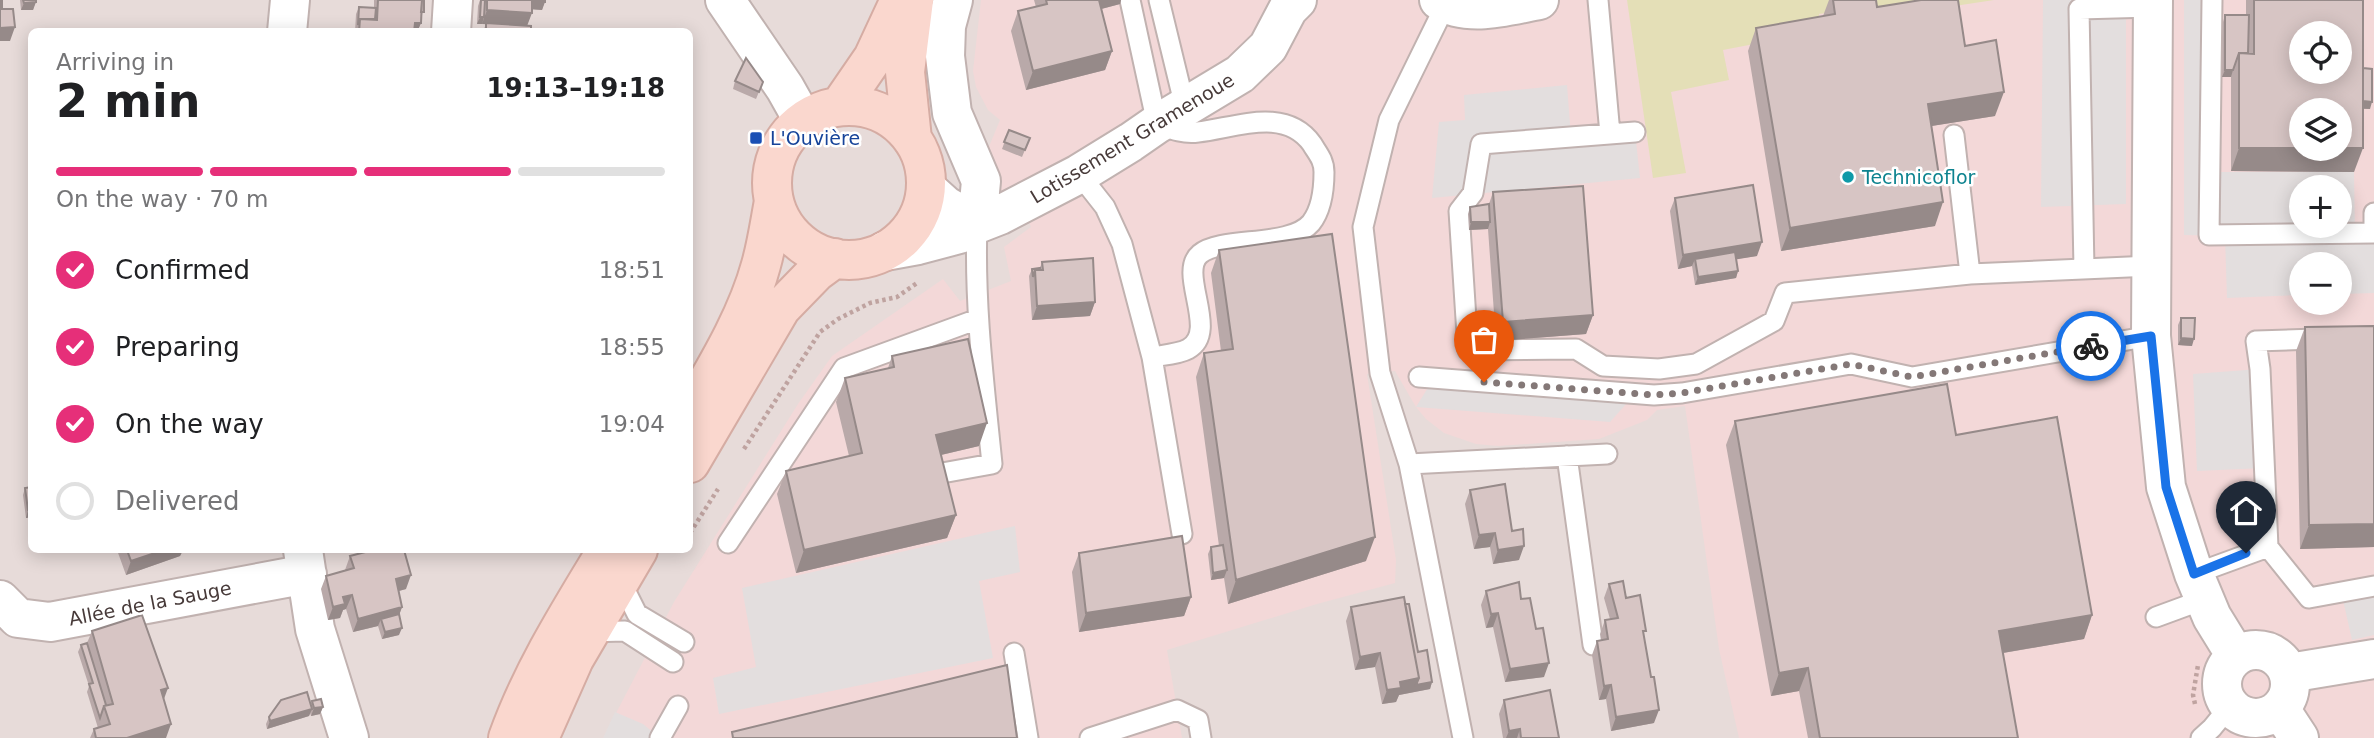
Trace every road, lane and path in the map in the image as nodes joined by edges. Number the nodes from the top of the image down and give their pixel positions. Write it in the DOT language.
graph roads {
  1 [pos="453,0"];
  2 [pos="725,0"];
  3 [pos="900,0"];
  4 [pos="914,0"];
  5 [pos="953,0"];
  6 [pos="1130,0"];
  7 [pos="1159,0"];
  8 [pos="1297,0"];
  9 [pos="1539,0"];
  10 [pos="1598,0"];
  11 [pos="2213,0"];
  12 [pos="1443,2"];
  13 [pos="2153,3"];
  14 [pos="451,28"];
  15 [pos="840,106"];
  16 [pos="1171,115"];
  17 [pos="803,120"];
  18 [pos="1635,132"];
  19 [pos="1610,134"];
  20 [pos="1954,135"];
  21 [pos="912,139"];
  22 [pos="1079,174"];
  23 [pos="926,188"];
  24 [pos="774,201"];
  25 [pos="2374,213"];
  26 [pos="976,224"];
  27 [pos="885,251"];
  28 [pos="835,258"];
  29 [pos="2151,266"];
  30 [pos="2084,269"];
  31 [pos="1970,274"];
  32 [pos="978,319"];
  33 [pos="2151,336"];
  34 [pos="2374,337"];
  35 [pos="1152,357"];
  36 [pos="1659,369"];
  37 [pos="1419,377"];
  38 [pos="696,392"];
  39 [pos="1636,393"];
  40 [pos="1607,454"];
  41 [pos="1567,456"];
  42 [pos="693,458"];
  43 [pos="1409,464"];
  44 [pos="942,473"];
  45 [pos="1182,534"];
  46 [pos="728,543"];
  47 [pos="2267,547"];
  48 [pos="622,560"];
  49 [pos="304,562"];
  50 [pos="2374,586"];
  51 [pos="2199,587"];
  52 [pos="0,600"];
  53 [pos="2157,617"];
  54 [pos="577,627"];
  55 [pos="684,642"];
  56 [pos="1593,645"];
  57 [pos="1014,653"];
  58 [pos="2236,656"];
  59 [pos="2374,659"];
  60 [pos="673,662"];
  61 [pos="678,706"];
  62 [pos="2230,706"];
  63 [pos="2289,707"];
  64 [pos="349,738"];
  65 [pos="508,738"];
  66 [pos="539,738"];
  67 [pos="660,738"];
  68 [pos="1028,738"];
  69 [pos="1090,738"];
  70 [pos="1200,738"];
  71 [pos="1464,738"];
  72 [pos="2201,738"];
  1 -- 14 [label="street"];
  2 -- 17 [label="street"];
  3 -- 15 [label="main road"];
  4 -- 21 [label="main road"];
  5 -- 26 [label="street"];
  6 -- 16 [label="lane"];
  7 -- 16 [label="lane"];
  8 -- 16 [label="street, Lotissement Gramenoue"];
  9 -- 12 [label="street"];
  10 -- 19 [label="lane"];
  11 -- 25 [label="lane"];
  12 -- 43 [label="lane"];
  13 -- 29 [label="street"];
  13 -- 30 [label="lane"];
  15 -- 17 [label="main road"];
  15 -- 21 [label="main road"];
  16 -- 22 [label="street, Lotissement Gramenoue"];
  16 -- 35 [label="lane"];
  17 -- 24 [label="main road"];
  18 -- 19 [label="lane"];
  19 -- 36 [label="lane"];
  20 -- 31 [label="lane"];
  21 -- 23 [label="main road"];
  22 -- 26 [label="street, Lotissement Gramenoue"];
  22 -- 35 [label="lane"];
  23 -- 26 [label="street"];
  23 -- 27 [label="main road"];
  24 -- 28 [label="main road"];
  24 -- 38 [label="main road"];
  26 -- 27 [label="street, Lotissement Gramenoue"];
  26 -- 32 [label="lane"];
  27 -- 28 [label="main road"];
  28 -- 42 [label="main road"];
  29 -- 30 [label="lane"];
  29 -- 33 [label="street"];
  30 -- 31 [label="lane"];
  31 -- 36 [label="lane"];
  32 -- 44 [label="lane"];
  32 -- 46 [label="lane"];
  33 -- 39 [label="lane"];
  33 -- 51 [label="street"];
  34 -- 47 [label="lane"];
  35 -- 45 [label="lane"];
  36 -- 39 [label="lane"];
  37 -- 39 [label="lane"];
  40 -- 41 [label="lane"];
  41 -- 43 [label="lane"];
  41 -- 56 [label="lane"];
  43 -- 71 [label="lane"];
  47 -- 50 [label="lane"];
  47 -- 51 [label="lane"];
  48 -- 54 [label="main road"];
  48 -- 55 [label="lane"];
  49 -- 52 [label="street, Allée de la Sauge"];
  49 -- 64 [label="street"];
  51 -- 53 [label="lane"];
  51 -- 58 [label="street"];
  54 -- 60 [label="lane"];
  54 -- 65 [label="main road"];
  54 -- 66 [label="main road"];
  57 -- 68 [label="lane"];
  58 -- 62 [label="street"];
  58 -- 63 [label="street"];
  59 -- 63 [label="street"];
  61 -- 67 [label="lane"];
  62 -- 63 [label="street"];
  62 -- 72 [label="lane"];
  69 -- 70 [label="lane"];
}
